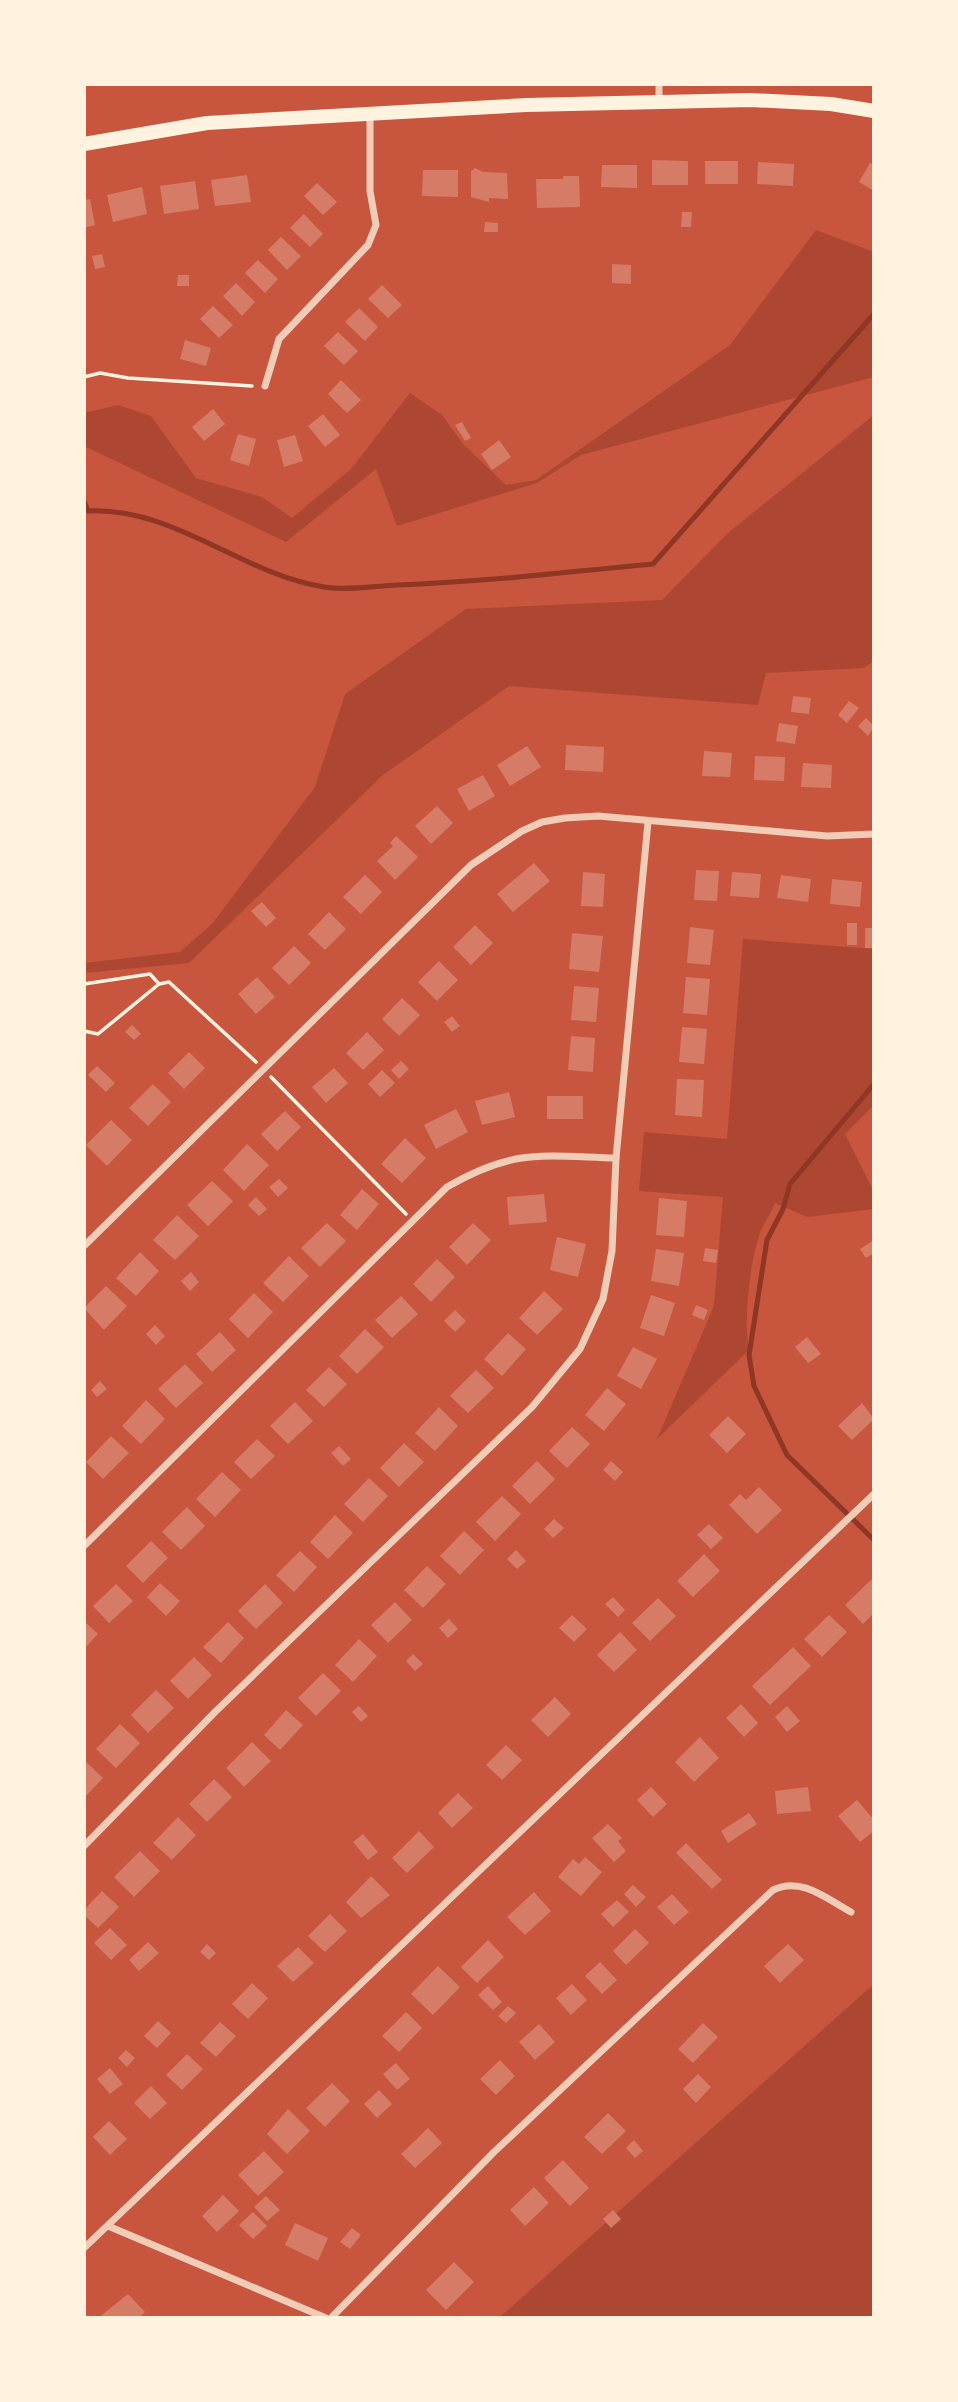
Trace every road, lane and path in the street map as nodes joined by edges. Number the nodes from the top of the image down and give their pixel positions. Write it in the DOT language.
graph roads {
  1 [pos="659,84"];
  2 [pos="659,100"];
  3 [pos="874,111"];
  4 [pos="370,113"];
  5 [pos="84,144"];
  6 [pos="84,377"];
  7 [pos="265,386"];
  8 [pos="648,822"];
  9 [pos="874,834"];
  10 [pos="84,984"];
  11 [pos="159,984"];
  12 [pos="84,1031"];
  13 [pos="263,1069"];
  14 [pos="616,1158"];
  15 [pos="412,1221"];
  16 [pos="84,1246"];
  17 [pos="874,1494"];
  18 [pos="84,1546"];
  19 [pos="84,1846"];
  20 [pos="851,1912"];
  21 [pos="108,2226"];
  22 [pos="84,2248"];
  23 [pos="326,2318"];
  24 [pos="331,2318"];
  1 -- 2 [label="street"];
  2 -- 3 [label="main road"];
  2 -- 4 [label="main road"];
  4 -- 5 [label="main road"];
  4 -- 7 [label="street"];
  6 -- 7 [label="path"];
  8 -- 9 [label="street"];
  8 -- 13 [label="street"];
  8 -- 14 [label="street"];
  10 -- 11 [label="path"];
  11 -- 12 [label="path"];
  11 -- 13 [label="path"];
  13 -- 15 [label="path"];
  13 -- 16 [label="street"];
  14 -- 15 [label="street"];
  14 -- 19 [label="street"];
  15 -- 18 [label="street"];
  17 -- 21 [label="street"];
  20 -- 24 [label="street"];
  21 -- 22 [label="street"];
  21 -- 23 [label="street"];
}
